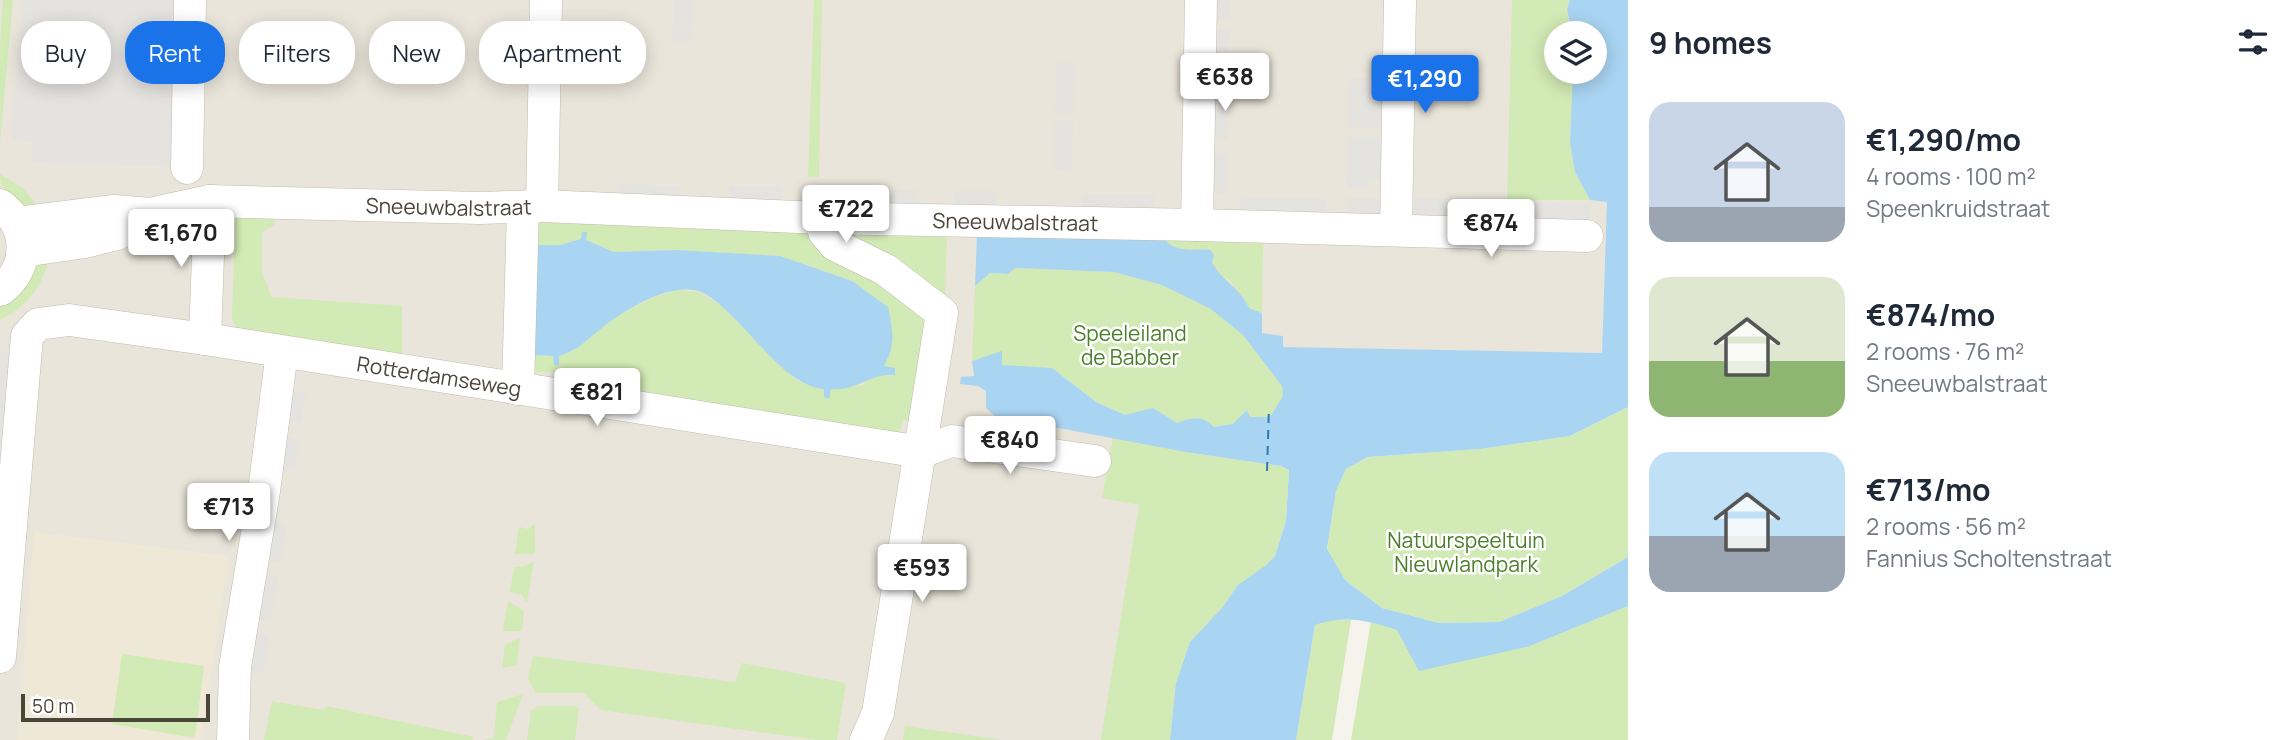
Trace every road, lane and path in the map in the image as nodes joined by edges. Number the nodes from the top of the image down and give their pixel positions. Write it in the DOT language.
graph roads {
  1 [pos="190,0"];
  2 [pos="546,0"];
  3 [pos="1201,0"];
  4 [pos="1400,0"];
  5 [pos="187,168"];
  6 [pos="210,201"];
  7 [pos="533,207"];
  8 [pos="822,218"];
  9 [pos="1197,225"];
  10 [pos="13,227"];
  11 [pos="1396,230"];
  12 [pos="1587,236"];
  13 [pos="0,290"];
  14 [pos="205,339"];
  15 [pos="282,352"];
  16 [pos="518,389"];
  17 [pos="921,452"];
  18 [pos="1095,461"];
  19 [pos="0,657"];
  20 [pos="233,740"];
  21 [pos="866,740"];
  1 -- 5 [label="street"];
  2 -- 7 [label="street"];
  3 -- 9 [label="street"];
  4 -- 11 [label="street"];
  6 -- 7 [label="street, Sneeuwbalstraat"];
  6 -- 10 [label="street, Sneeuwbalstraat"];
  6 -- 14 [label="street"];
  7 -- 8 [label="street, Sneeuwbalstraat"];
  7 -- 16 [label="street"];
  8 -- 9 [label="street, Sneeuwbalstraat"];
  8 -- 17 [label="street"];
  9 -- 11 [label="street, Sneeuwbalstraat"];
  10 -- 13 [label="street"];
  11 -- 12 [label="street, Sneeuwbalstraat"];
  14 -- 15 [label="street, Rotterdamseweg"];
  14 -- 19 [label="street, Rotterdamseweg"];
  15 -- 16 [label="street, Rotterdamseweg"];
  15 -- 20 [label="street"];
  16 -- 17 [label="street, Rotterdamseweg"];
  17 -- 18 [label="street"];
  17 -- 21 [label="street"];
}
